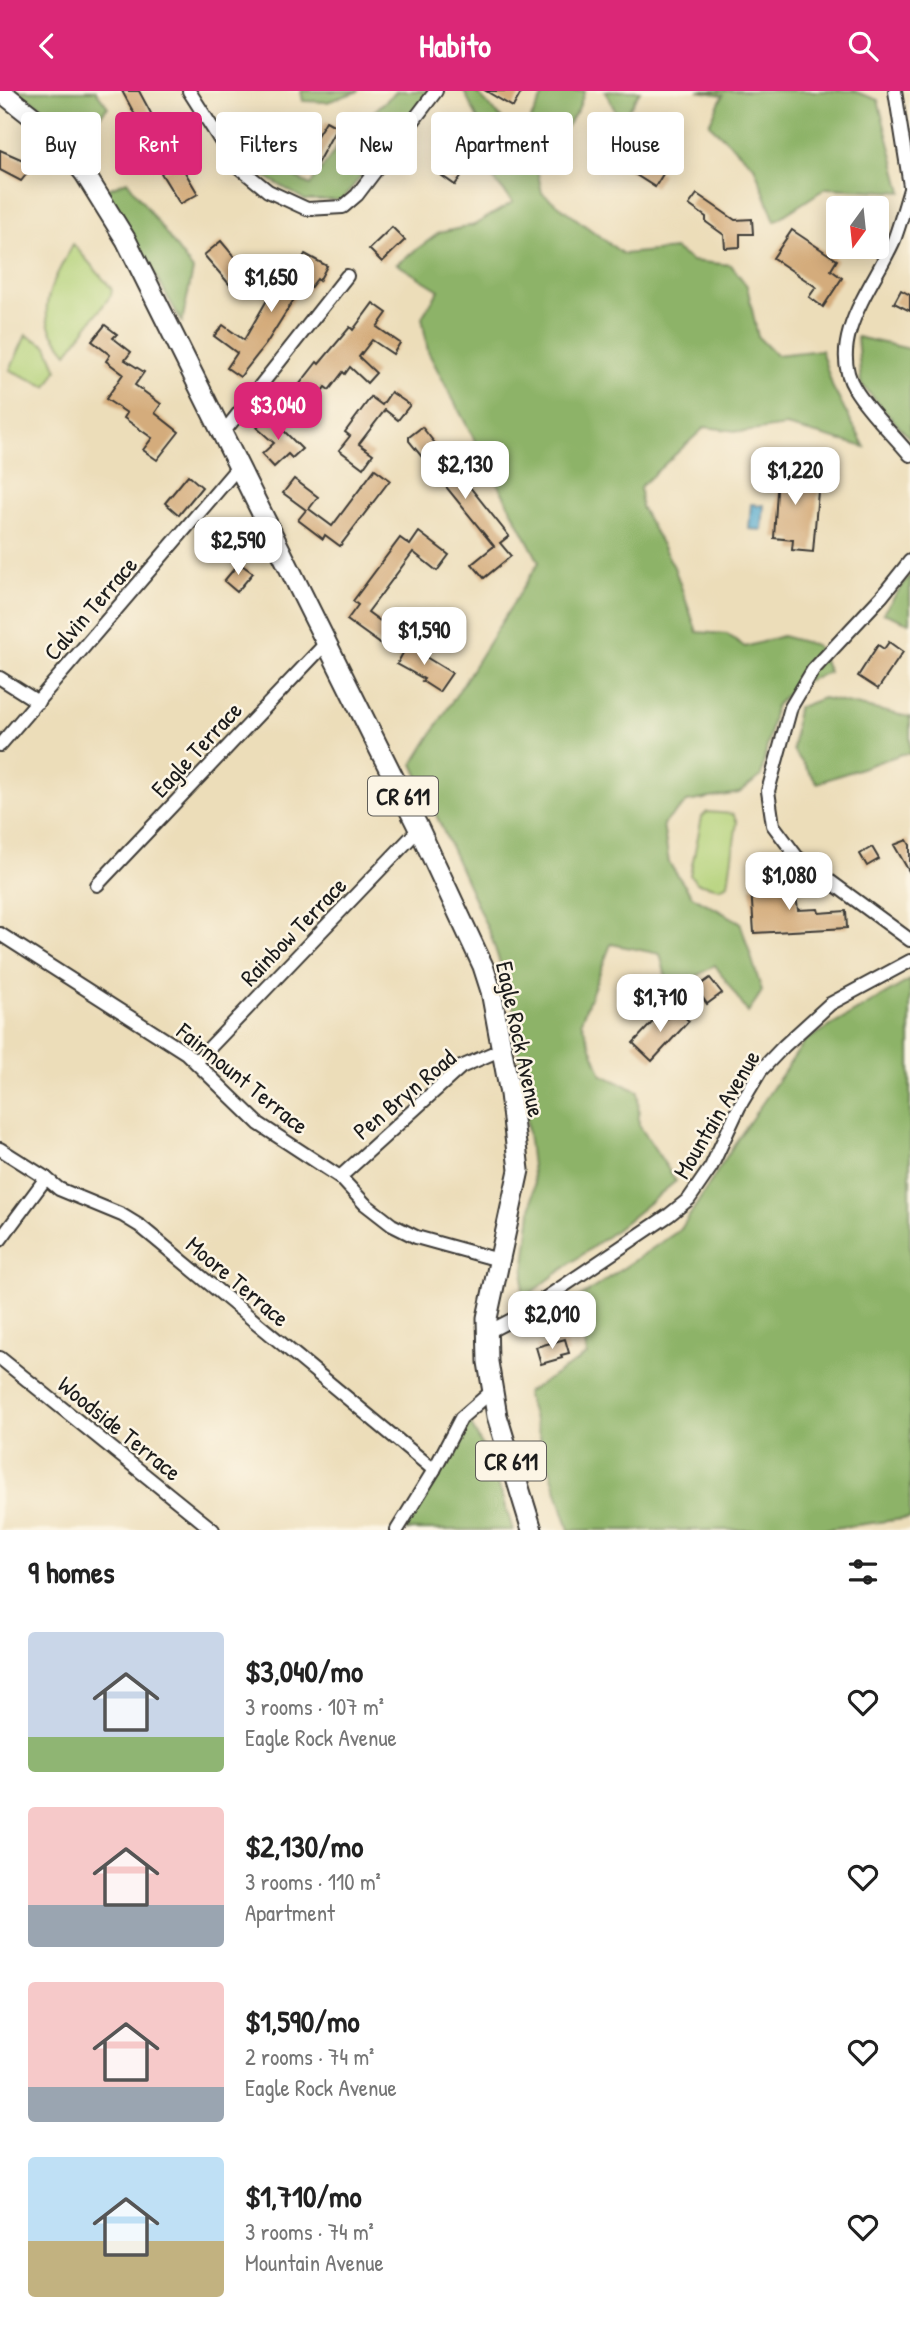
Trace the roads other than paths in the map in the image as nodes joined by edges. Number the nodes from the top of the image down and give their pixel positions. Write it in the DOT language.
graph roads {
  1 [pos="0,91"];
  2 [pos="189,91"];
  3 [pos="436,91"];
  4 [pos="895,91"];
  5 [pos="910,188"];
  6 [pos="347,276"];
  7 [pos="223,433"];
  8 [pos="910,455"];
  9 [pos="239,466"];
  10 [pos="910,561"];
  11 [pos="327,642"];
  12 [pos="0,678"];
  13 [pos="38,702"];
  14 [pos="0,745"];
  15 [pos="419,829"];
  16 [pos="97,884"];
  17 [pos="0,933"];
  18 [pos="910,940"];
  19 [pos="910,961"];
  20 [pos="500,1050"];
  21 [pos="196,1062"];
  22 [pos="0,1149"];
  23 [pos="340,1177"];
  24 [pos="46,1178"];
  25 [pos="0,1240"];
  26 [pos="499,1260"];
  27 [pos="486,1332"];
  28 [pos="0,1358"];
  29 [pos="492,1391"];
  30 [pos="434,1470"];
  31 [pos="213,1530"];
  32 [pos="397,1530"];
  33 [pos="532,1530"];
  1 -- 7 [label="main road, Eagle Rock Avenue / CR 611"];
  2 -- 3 [label="street"];
  4 -- 5 [label="street"];
  5 -- 8 [label="street"];
  6 -- 7 [label="street"];
  7 -- 9 [label="main road, Eagle Rock Avenue / CR 611"];
  9 -- 11 [label="main road, Eagle Rock Avenue / CR 611"];
  9 -- 13 [label="street, Calvin Terrace"];
  10 -- 18 [label="street"];
  11 -- 15 [label="main road, Eagle Rock Avenue / CR 611"];
  11 -- 16 [label="street, Eagle Terrace"];
  12 -- 13 [label="street"];
  13 -- 14 [label="street, Calvin Terrace"];
  15 -- 20 [label="main road, Eagle Rock Avenue / CR 611"];
  15 -- 21 [label="street, Rainbow Terrace"];
  17 -- 21 [label="street, Fairmount Terrace"];
  19 -- 27 [label="street, Mountain Avenue"];
  20 -- 23 [label="street, Pen Bryn Road"];
  20 -- 26 [label="main road, Eagle Rock Avenue / CR 611"];
  21 -- 23 [label="street, Fairmount Terrace"];
  22 -- 24 [label="street, Moore Terrace"];
  23 -- 26 [label="street, Fairmount Terrace"];
  24 -- 25 [label="street"];
  24 -- 30 [label="street, Moore Terrace"];
  26 -- 27 [label="main road, Eagle Rock Avenue / CR 611"];
  27 -- 29 [label="main road, Eagle Rock Avenue / CR 611"];
  28 -- 31 [label="street, Woodside Terrace"];
  29 -- 30 [label="street"];
  29 -- 33 [label="main road, Eagle Rock Avenue / CR 611"];
  30 -- 32 [label="street"];
}
